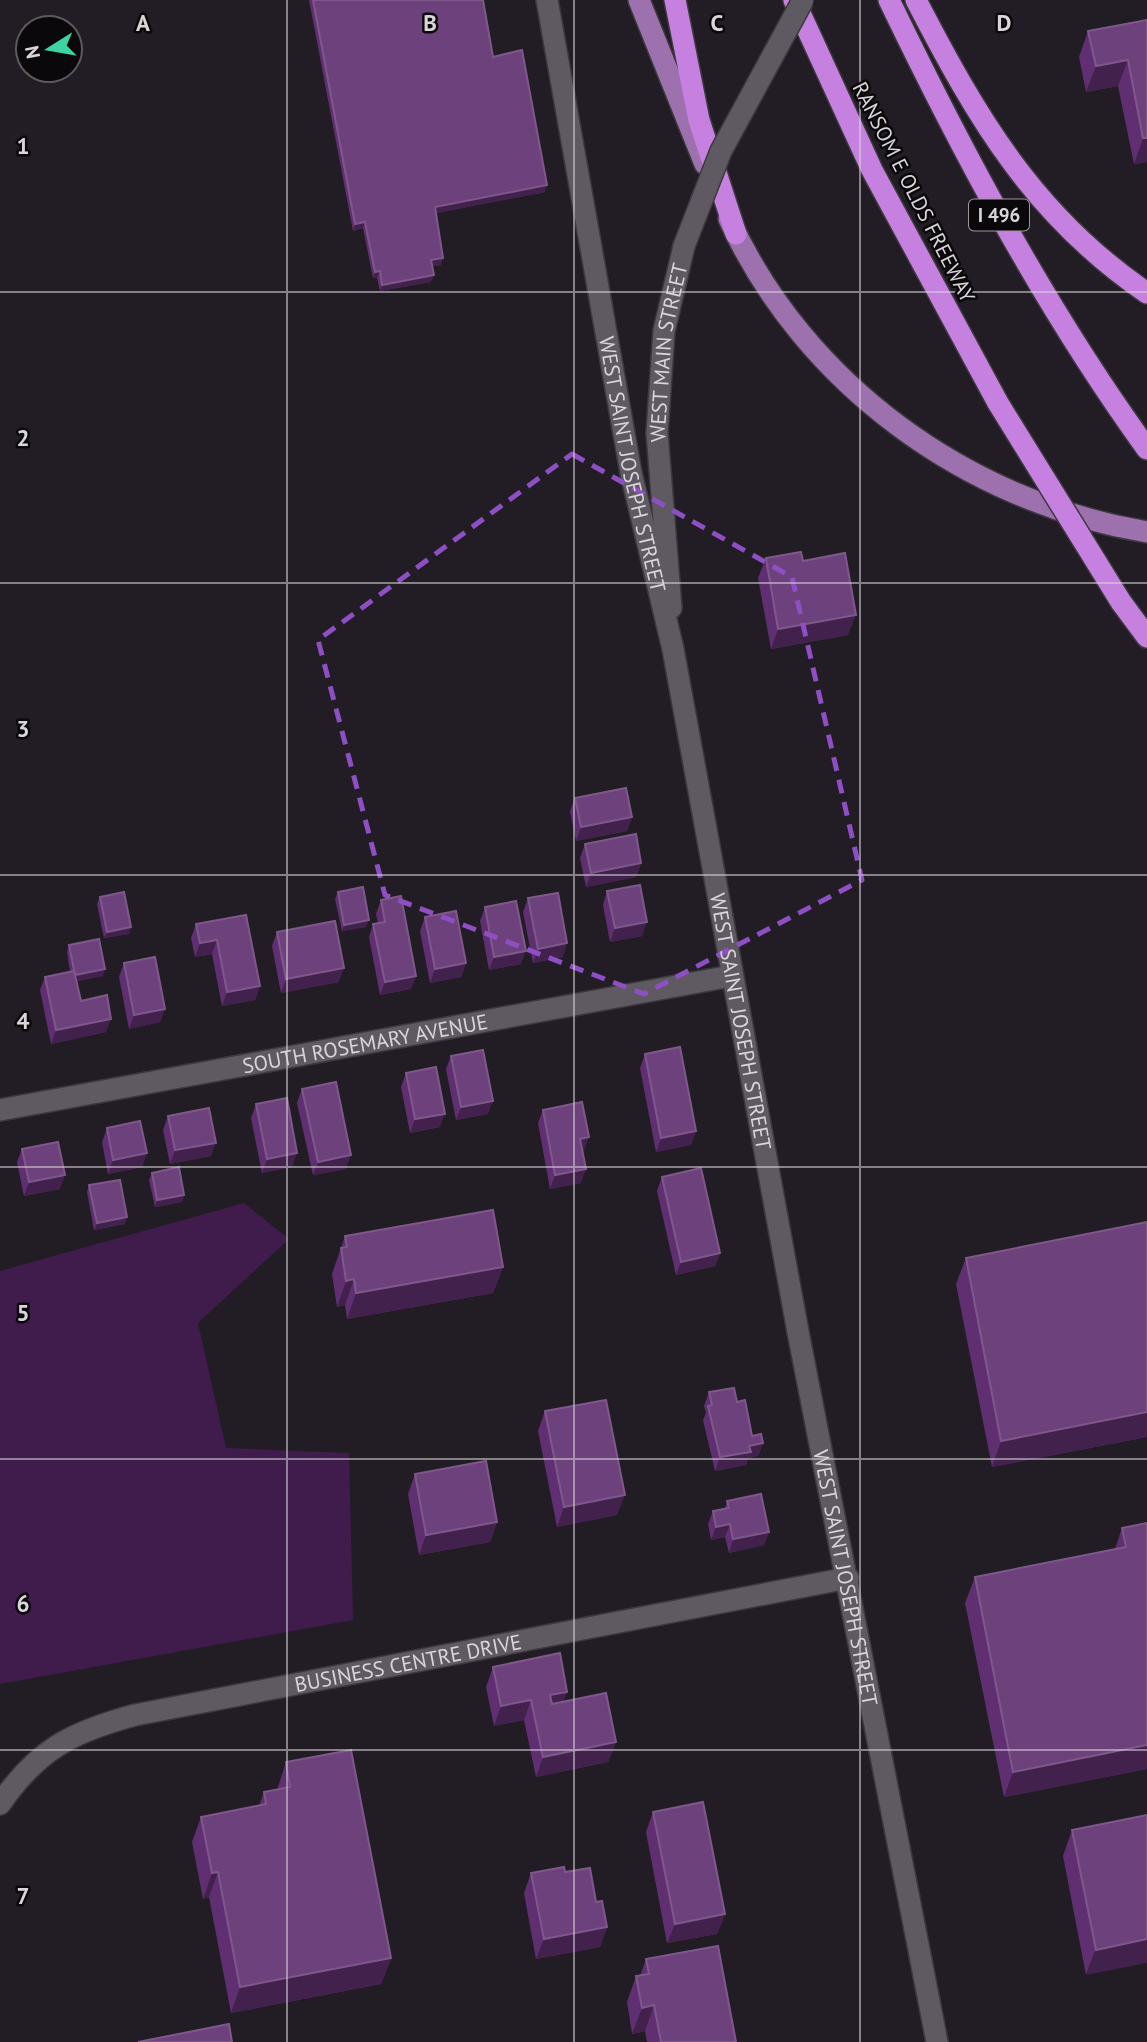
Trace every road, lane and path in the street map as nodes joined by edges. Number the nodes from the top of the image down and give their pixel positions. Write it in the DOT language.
graph roads {
  1 [pos="547,0"];
  2 [pos="639,0"];
  3 [pos="675,0"];
  4 [pos="794,0"];
  5 [pos="803,0"];
  6 [pos="889,0"];
  7 [pos="916,0"];
  8 [pos="736,234"];
  9 [pos="1147,293"];
  10 [pos="1147,449"];
  11 [pos="1147,532"];
  12 [pos="1147,637"];
  13 [pos="673,649"];
  14 [pos="731,976"];
  15 [pos="0,1110"];
  16 [pos="848,1578"];
  17 [pos="0,1804"];
  18 [pos="937,2042"];
  1 -- 13 [label="street, WEST SAINT JOSEPH STREET"];
  2 -- 8 [label="main road"];
  3 -- 8 [label="highway"];
  4 -- 12 [label="highway, RANSOM E OLDS FREEWAY, bridge"];
  5 -- 13 [label="street, WEST MAIN STREET, bridge"];
  6 -- 10 [label="highway, I 496"];
  7 -- 9 [label="highway"];
  8 -- 11 [label="main road"];
  13 -- 14 [label="street, WEST SAINT JOSEPH STREET"];
  14 -- 15 [label="street, SOUTH ROSEMARY AVENUE"];
  14 -- 16 [label="street, WEST SAINT JOSEPH STREET"];
  16 -- 17 [label="street, BUSINESS CENTRE DRIVE"];
  16 -- 18 [label="street, WEST SAINT JOSEPH STREET"];
}
